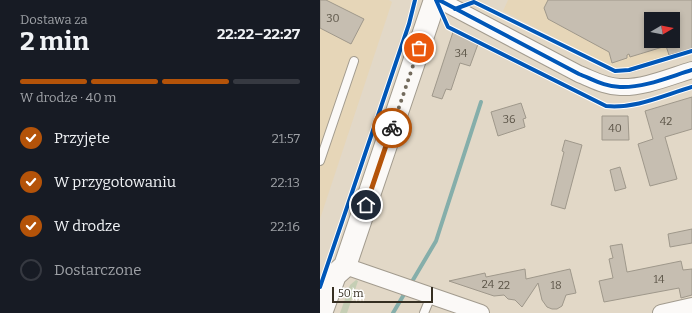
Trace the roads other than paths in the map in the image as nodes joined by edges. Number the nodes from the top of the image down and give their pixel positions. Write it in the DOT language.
graph roads {
  1 [pos="435,0"];
  2 [pos="439,0"];
  3 [pos="354,61"];
  4 [pos="692,70"];
  5 [pos="320,161"];
  6 [pos="345,266"];
  7 [pos="428,295"];
  8 [pos="692,306"];
  9 [pos="321,313"];
  10 [pos="336,313"];
  11 [pos="424,313"];
  12 [pos="481,313"];
  13 [pos="661,313"];
  1 -- 6 [label="main road"];
  2 -- 4 [label="street"];
  3 -- 5 [label="lane"];
  6 -- 7 [label="street"];
  6 -- 9 [label="main road"];
  6 -- 10 [label="main road"];
  7 -- 11 [label="lane"];
  7 -- 12 [label="street"];
  8 -- 13 [label="street"];
}
